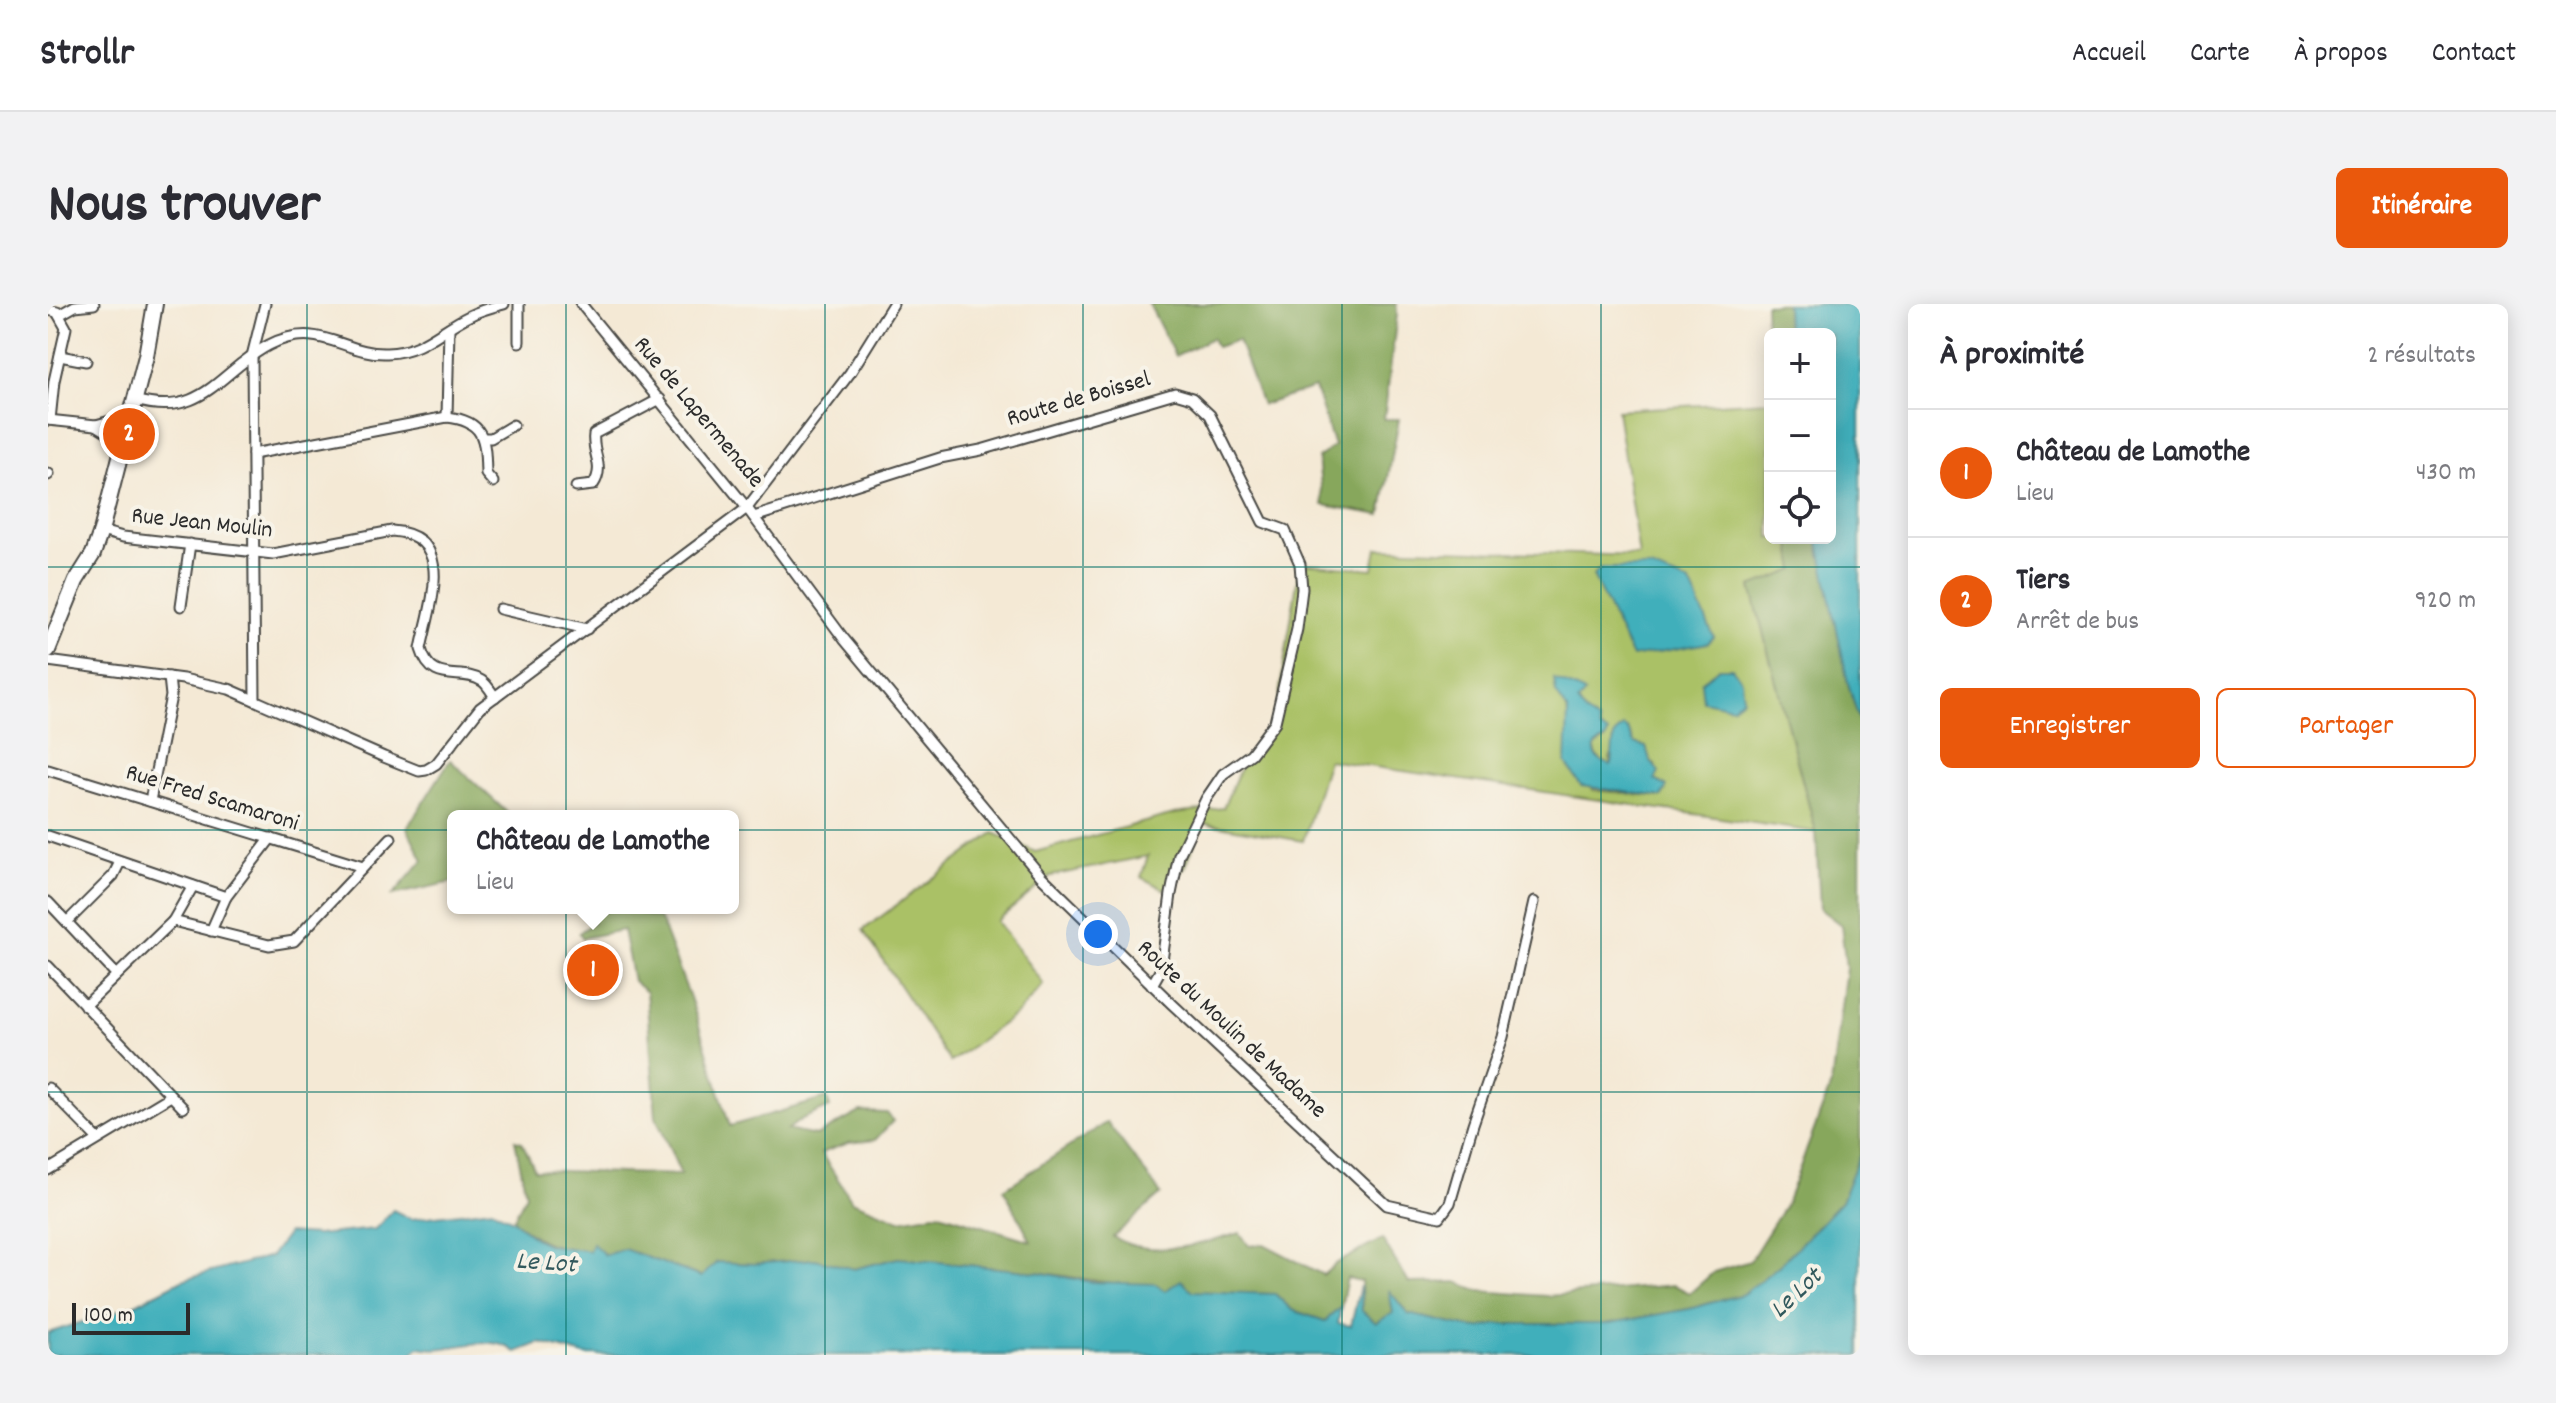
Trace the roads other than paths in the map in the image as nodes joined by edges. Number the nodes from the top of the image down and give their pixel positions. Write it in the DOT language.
graph roads {
  1 [pos="94,304"];
  2 [pos="155,304"];
  3 [pos="265,304"];
  4 [pos="460,304"];
  5 [pos="504,304"];
  6 [pos="519,304"];
  7 [pos="581,304"];
  8 [pos="893,304"];
  9 [pos="48,310"];
  10 [pos="59,315"];
  11 [pos="467,316"];
  12 [pos="449,328"];
  13 [pos="519,342"];
  14 [pos="60,356"];
  15 [pos="252,356"];
  16 [pos="86,361"];
  17 [pos="660,399"];
  18 [pos="135,400"];
  19 [pos="131,415"];
  20 [pos="447,417"];
  21 [pos="49,420"];
  22 [pos="96,425"];
  23 [pos="513,425"];
  24 [pos="485,438"];
  25 [pos="122,452"];
  26 [pos="253,454"];
  27 [pos="493,482"];
  28 [pos="576,487"];
  29 [pos="750,513"];
  30 [pos="101,531"];
  31 [pos="190,544"];
  32 [pos="253,553"];
  33 [pos="181,606"];
  34 [pos="500,609"];
  35 [pos="587,629"];
  36 [pos="48,650"];
  37 [pos="48,661"];
  38 [pos="169,677"];
  39 [pos="495,697"];
  40 [pos="255,700"];
  41 [pos="48,770"];
  42 [pos="150,801"];
  43 [pos="48,836"];
  44 [pos="271,838"];
  45 [pos="391,838"];
  46 [pos="120,862"];
  47 [pos="363,867"];
  48 [pos="193,886"];
  49 [pos="226,897"];
  50 [pos="48,902"];
  51 [pos="1534,902"];
  52 [pos="173,921"];
  53 [pos="67,922"];
  54 [pos="211,931"];
  55 [pos="48,966"];
  56 [pos="116,974"];
  57 [pos="1152,985"];
  58 [pos="85,1006"];
  59 [pos="48,1088"];
  60 [pos="171,1096"];
  61 [pos="183,1108"];
  62 [pos="98,1139"];
  63 [pos="48,1170"];
  1 -- 10 [label="street"];
  2 -- 18 [label="street"];
  3 -- 15 [label="street"];
  4 -- 11 [label="street"];
  5 -- 11 [label="street"];
  6 -- 13 [label="street"];
  7 -- 17 [label="street, Rue de Lapermenade"];
  8 -- 29 [label="street, Rue de Lapermenade"];
  9 -- 10 [label="street"];
  10 -- 14 [label="street"];
  11 -- 12 [label="street"];
  12 -- 15 [label="street"];
  12 -- 20 [label="street"];
  14 -- 16 [label="street"];
  14 -- 21 [label="street"];
  15 -- 18 [label="street"];
  15 -- 26 [label="street"];
  17 -- 28 [label="street"];
  17 -- 29 [label="street, Rue de Lapermenade"];
  18 -- 19 [label="street"];
  19 -- 22 [label="street"];
  19 -- 25 [label="street"];
  20 -- 24 [label="street"];
  20 -- 26 [label="street"];
  21 -- 22 [label="street"];
  22 -- 25 [label="street"];
  23 -- 24 [label="street"];
  24 -- 27 [label="street"];
  25 -- 30 [label="street"];
  26 -- 32 [label="street"];
  29 -- 35 [label="street"];
  29 -- 57 [label="street, Route du Moulin de Madame"];
  29 -- 57 [label="street, Route de Boissel"];
  30 -- 31 [label="street, Rue Jean Moulin"];
  30 -- 36 [label="street"];
  31 -- 32 [label="street, Rue Jean Moulin"];
  31 -- 33 [label="street"];
  32 -- 39 [label="street, Rue Jean Moulin"];
  32 -- 40 [label="street"];
  34 -- 35 [label="street"];
  35 -- 39 [label="street"];
  37 -- 38 [label="street"];
  38 -- 40 [label="street"];
  38 -- 42 [label="street"];
  39 -- 40 [label="street"];
  41 -- 42 [label="street, Rue Fred Scamaroni"];
  42 -- 44 [label="street, Rue Fred Scamaroni"];
  43 -- 46 [label="street"];
  44 -- 47 [label="street, Rue Fred Scamaroni"];
  44 -- 49 [label="street"];
  45 -- 47 [label="street"];
  46 -- 48 [label="street"];
  46 -- 53 [label="street"];
  47 -- 54 [label="street"];
  48 -- 49 [label="street"];
  48 -- 52 [label="street"];
  49 -- 54 [label="street"];
  50 -- 53 [label="street"];
  51 -- 57 [label="street, Route du Moulin de Madame"];
  52 -- 54 [label="street"];
  52 -- 56 [label="street"];
  53 -- 56 [label="street"];
  55 -- 58 [label="street"];
  56 -- 58 [label="street"];
  58 -- 60 [label="street"];
  59 -- 62 [label="street"];
  60 -- 61 [label="street"];
  60 -- 62 [label="street"];
  62 -- 63 [label="street"];
}
